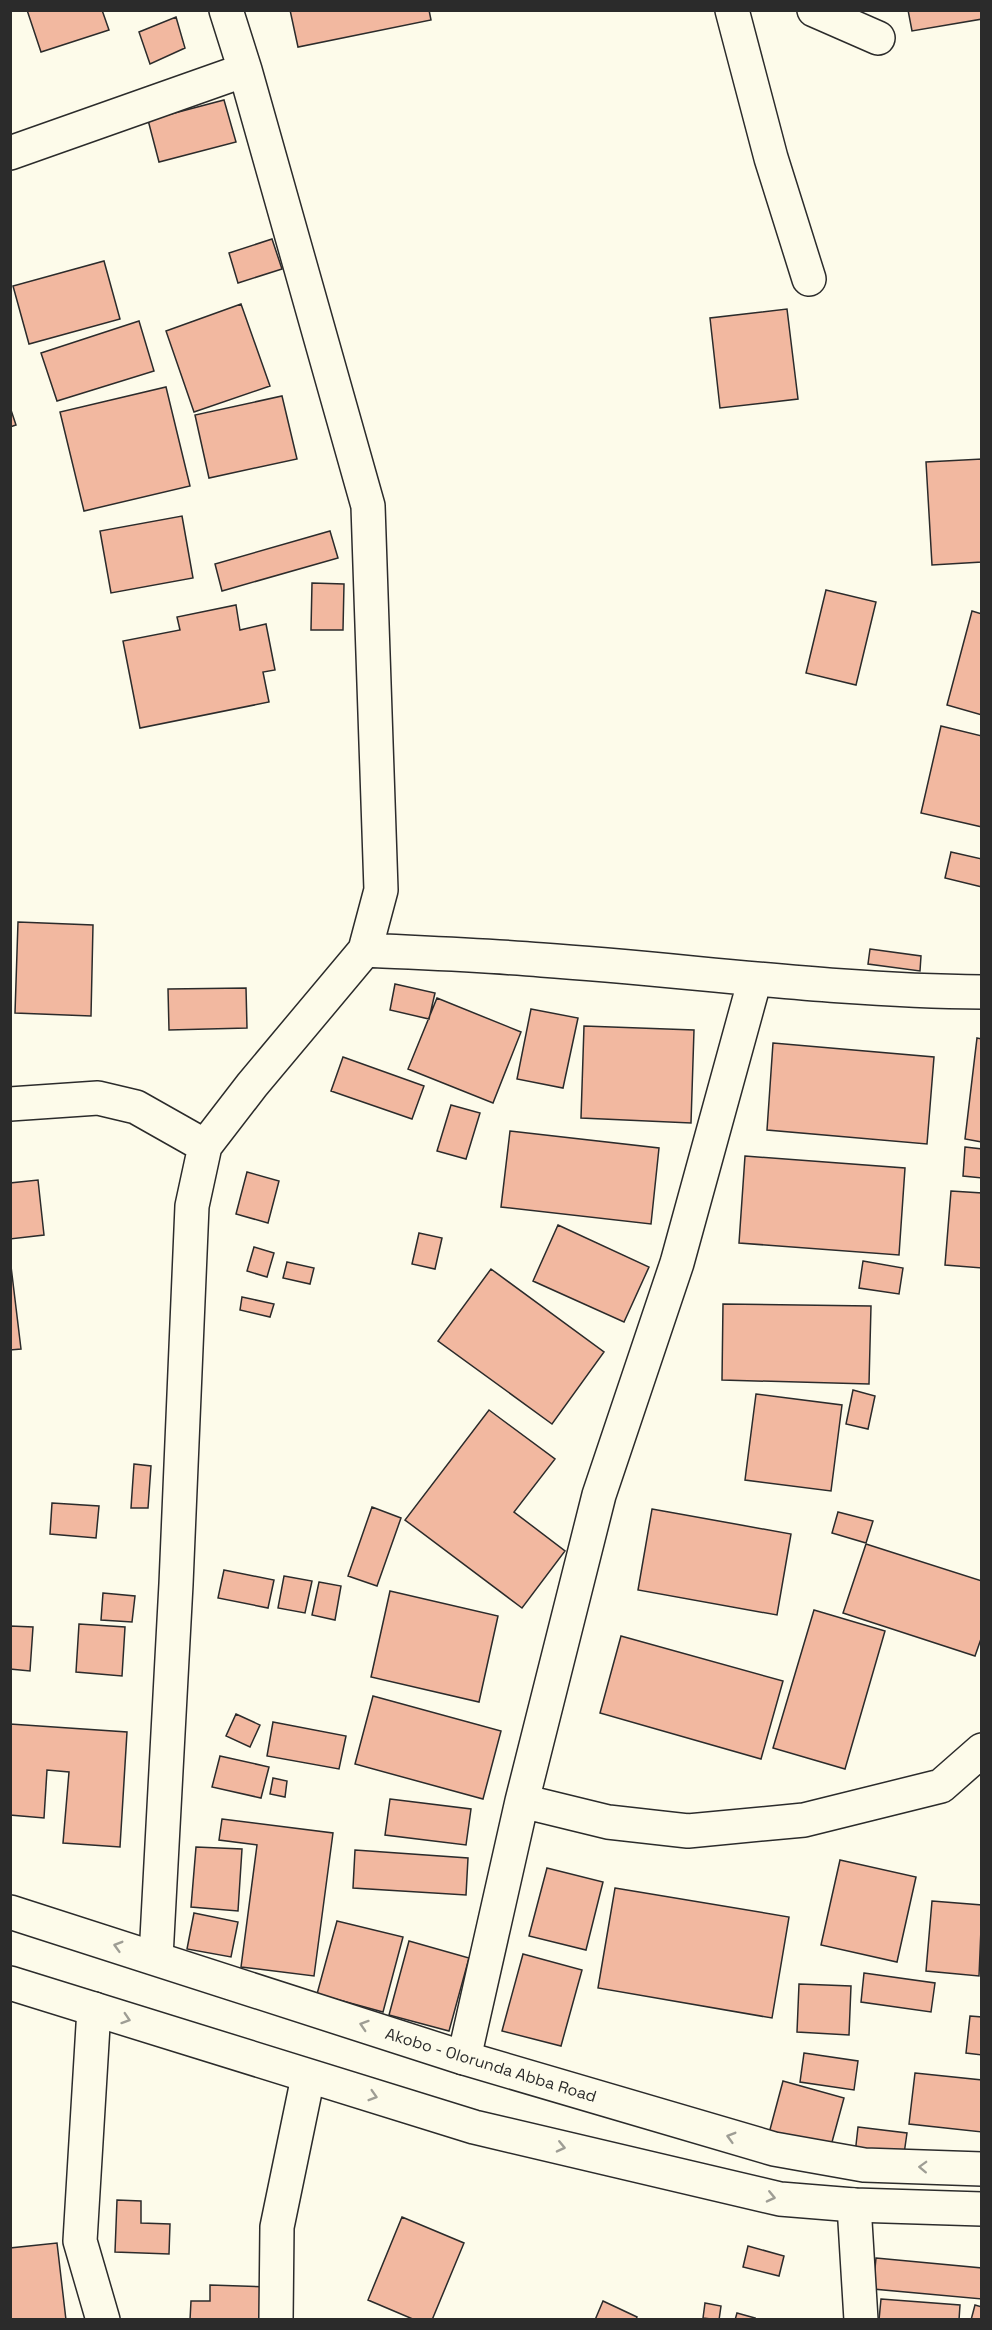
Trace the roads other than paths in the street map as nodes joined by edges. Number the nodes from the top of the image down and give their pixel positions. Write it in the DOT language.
graph roads {
  1 [pos="225,10"];
  2 [pos="732,10"];
  3 [pos="814,10"];
  4 [pos="878,38"];
  5 [pos="245,70"];
  6 [pos="10,153"];
  7 [pos="809,279"];
  8 [pos="365,950"];
  9 [pos="755,979"];
  10 [pos="981,992"];
  11 [pos="10,1104"];
  12 [pos="205,1146"];
  13 [pos="981,1750"];
  14 [pos="522,1801"];
  15 [pos="10,1912"];
  16 [pos="156,1957"];
  17 [pos="10,1983"];
  18 [pos="94,2009"];
  19 [pos="464,2058"];
  20 [pos="308,2077"];
  21 [pos="981,2169"];
  22 [pos="854,2205"];
  23 [pos="981,2209"];
  24 [pos="103,2319"];
  25 [pos="276,2319"];
  26 [pos="861,2319"];
  1 -- 5 [label="street"];
  2 -- 7 [label="street"];
  3 -- 4 [label="street"];
  5 -- 6 [label="street"];
  5 -- 8 [label="street"];
  8 -- 9 [label="street"];
  8 -- 12 [label="street"];
  9 -- 10 [label="street"];
  9 -- 14 [label="street"];
  11 -- 12 [label="street"];
  12 -- 16 [label="street"];
  13 -- 14 [label="street"];
  14 -- 19 [label="street"];
  16 -- 15 [label="street, Akobo - Olorunda Abba Road, one-way"];
  19 -- 16 [label="street, Akobo - Olorunda Abba Road, one-way"];
  17 -- 18 [label="street"];
  18 -- 20 [label="street, one-way"];
  18 -- 24 [label="street"];
  21 -- 19 [label="street, Akobo - Olorunda Abba Road, one-way"];
  20 -- 22 [label="street, one-way"];
  20 -- 25 [label="street"];
  22 -- 23 [label="street"];
  22 -- 26 [label="street"];
}
